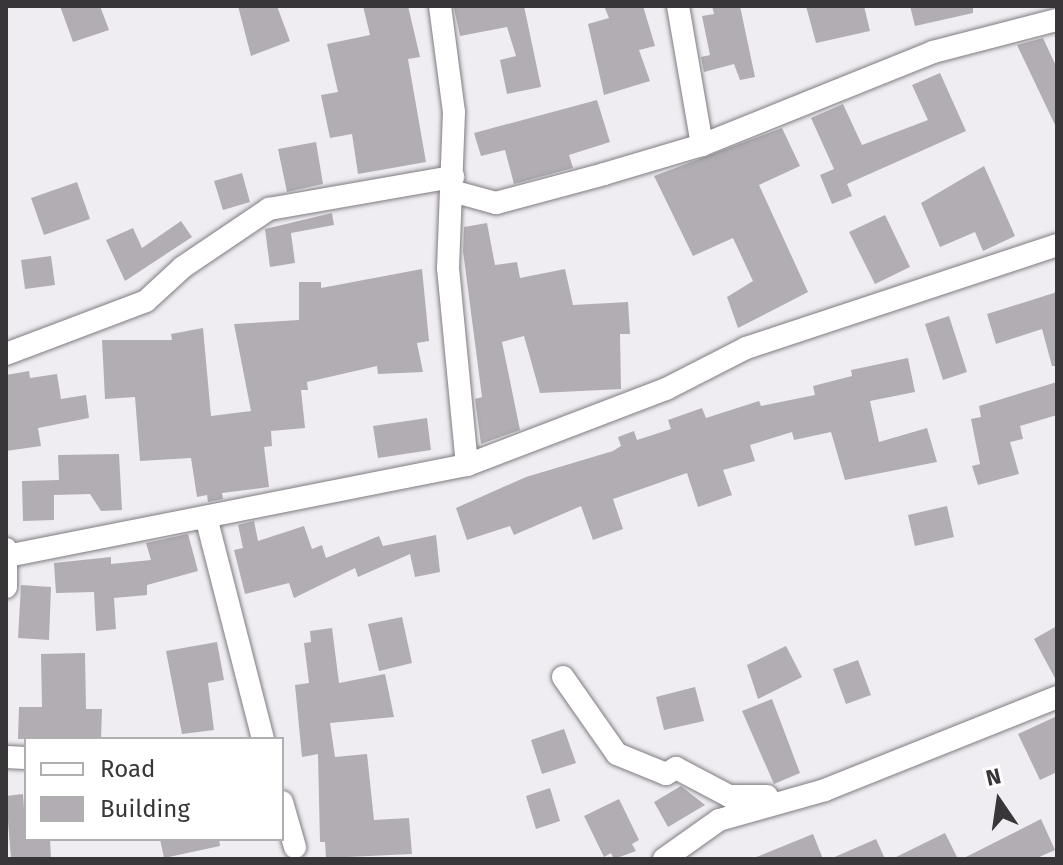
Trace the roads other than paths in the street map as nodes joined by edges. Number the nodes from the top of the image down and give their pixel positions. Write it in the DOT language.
graph roads {
  1 [pos="440,6"];
  2 [pos="678,6"];
  3 [pos="1057,20"];
  4 [pos="702,145"];
  5 [pos="452,184"];
  6 [pos="1057,245"];
  7 [pos="6,354"];
  8 [pos="467,465"];
  9 [pos="207,521"];
  10 [pos="6,549"];
  11 [pos="7,556"];
  12 [pos="6,587"];
  13 [pos="563,677"];
  14 [pos="1057,697"];
  15 [pos="262,737"];
  16 [pos="786,801"];
  17 [pos="284,809"];
  18 [pos="295,847"];
  19 [pos="664,859"];
  1 -- 5 [label="street"];
  2 -- 4 [label="street"];
  3 -- 4 [label="street"];
  4 -- 5 [label="street"];
  5 -- 7 [label="street"];
  5 -- 8 [label="street"];
  6 -- 8 [label="street"];
  8 -- 9 [label="street"];
  9 -- 11 [label="street"];
  9 -- 15 [label="street"];
  10 -- 11 [label="street"];
  11 -- 12 [label="street"];
  13 -- 16 [label="street"];
  14 -- 16 [label="street"];
  16 -- 19 [label="street"];
  17 -- 18 [label="street"];
}
